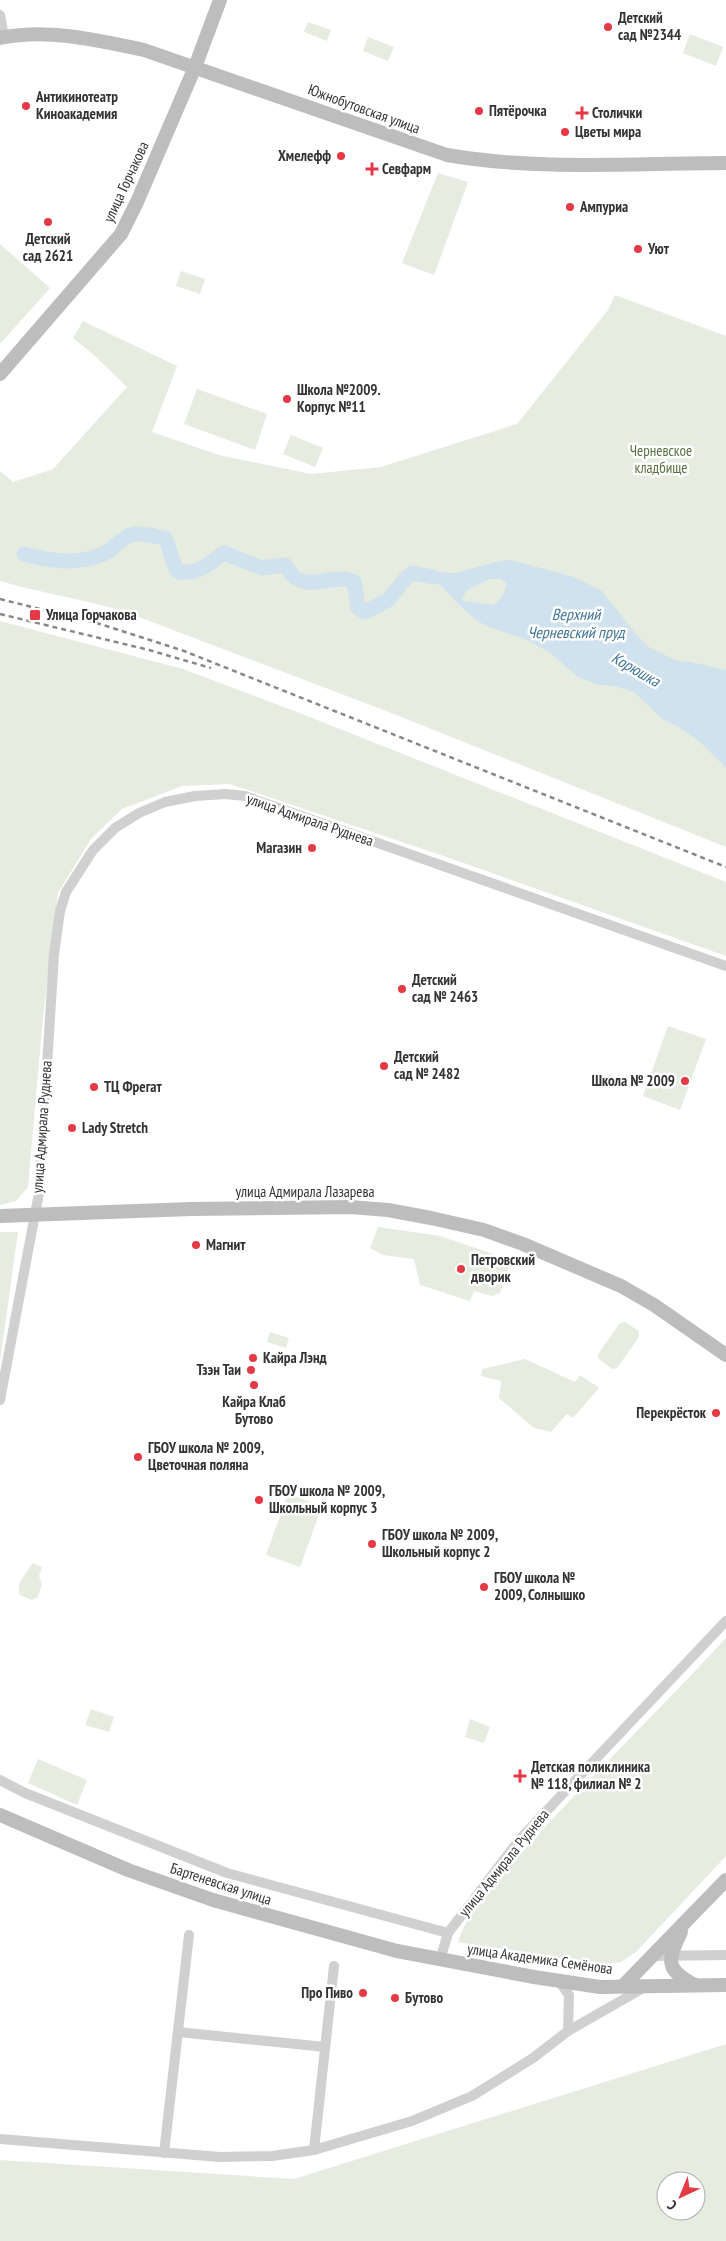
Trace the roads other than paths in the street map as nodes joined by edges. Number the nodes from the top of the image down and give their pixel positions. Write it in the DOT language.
graph roads {
  1 [pos="220,0"];
  2 [pos="0,16"];
  3 [pos="2,38"];
  4 [pos="195,66"];
  5 [pos="726,163"];
  6 [pos="0,374"];
  7 [pos="726,966"];
  8 [pos="35,1214"];
  9 [pos="0,1216"];
  10 [pos="726,1355"];
  11 [pos="0,1400"];
  12 [pos="726,1621"];
  13 [pos="0,1780"];
  14 [pos="0,1815"];
  15 [pos="726,1880"];
  16 [pos="683,1926"];
  17 [pos="448,1933"];
  18 [pos="189,1936"];
  19 [pos="726,1954"];
  20 [pos="652,1956"];
  21 [pos="671,1956"];
  22 [pos="695,1956"];
  23 [pos="440,1960"];
  24 [pos="334,1966"];
  25 [pos="559,1981"];
  26 [pos="726,1985"];
  27 [pos="624,1986"];
  28 [pos="646,1986"];
  29 [pos="698,1986"];
  30 [pos="568,2031"];
  31 [pos="178,2032"];
  32 [pos="325,2047"];
  33 [pos="0,2139"];
  34 [pos="314,2150"];
  35 [pos="164,2153"];
  1 -- 4 [label="street, улица Горчакова"];
  2 -- 3 [label="street"];
  3 -- 4 [label="street, Южнобутовская улица"];
  4 -- 5 [label="street, Южнобутовская улица"];
  4 -- 6 [label="street, улица Горчакова"];
  7 -- 8 [label="street, улица Адмирала Руднева"];
  8 -- 9 [label="street, улица Адмирала Лазарева"];
  8 -- 10 [label="street, улица Адмирала Лазарева"];
  8 -- 11 [label="street, улица Адмирала Руднева"];
  12 -- 17 [label="street, улица Адмирала Руднева"];
  13 -- 17 [label="street"];
  14 -- 23 [label="street, Бартеневская улица"];
  15 -- 16 [label="street"];
  16 -- 20 [label="street"];
  16 -- 21 [label="street"];
  16 -- 22 [label="street"];
  17 -- 23 [label="street, улица Адмирала Руднева"];
  18 -- 31 [label="street"];
  19 -- 22 [label="street"];
  20 -- 21 [label="street"];
  20 -- 27 [label="street"];
  21 -- 22 [label="street"];
  21 -- 29 [label="street"];
  23 -- 25 [label="street, улица Академика Семёнова"];
  24 -- 32 [label="street"];
  25 -- 27 [label="street, улица Академика Семёнова"];
  25 -- 30 [label="street"];
  26 -- 29 [label="street, улица Академика Семёнова"];
  27 -- 28 [label="street, улица Академика Семёнова"];
  28 -- 29 [label="street, улица Академика Семёнова"];
  28 -- 30 [label="street"];
  30 -- 34 [label="street"];
  31 -- 32 [label="street"];
  31 -- 35 [label="street"];
  32 -- 34 [label="street"];
  33 -- 35 [label="street"];
  34 -- 35 [label="street"];
}
